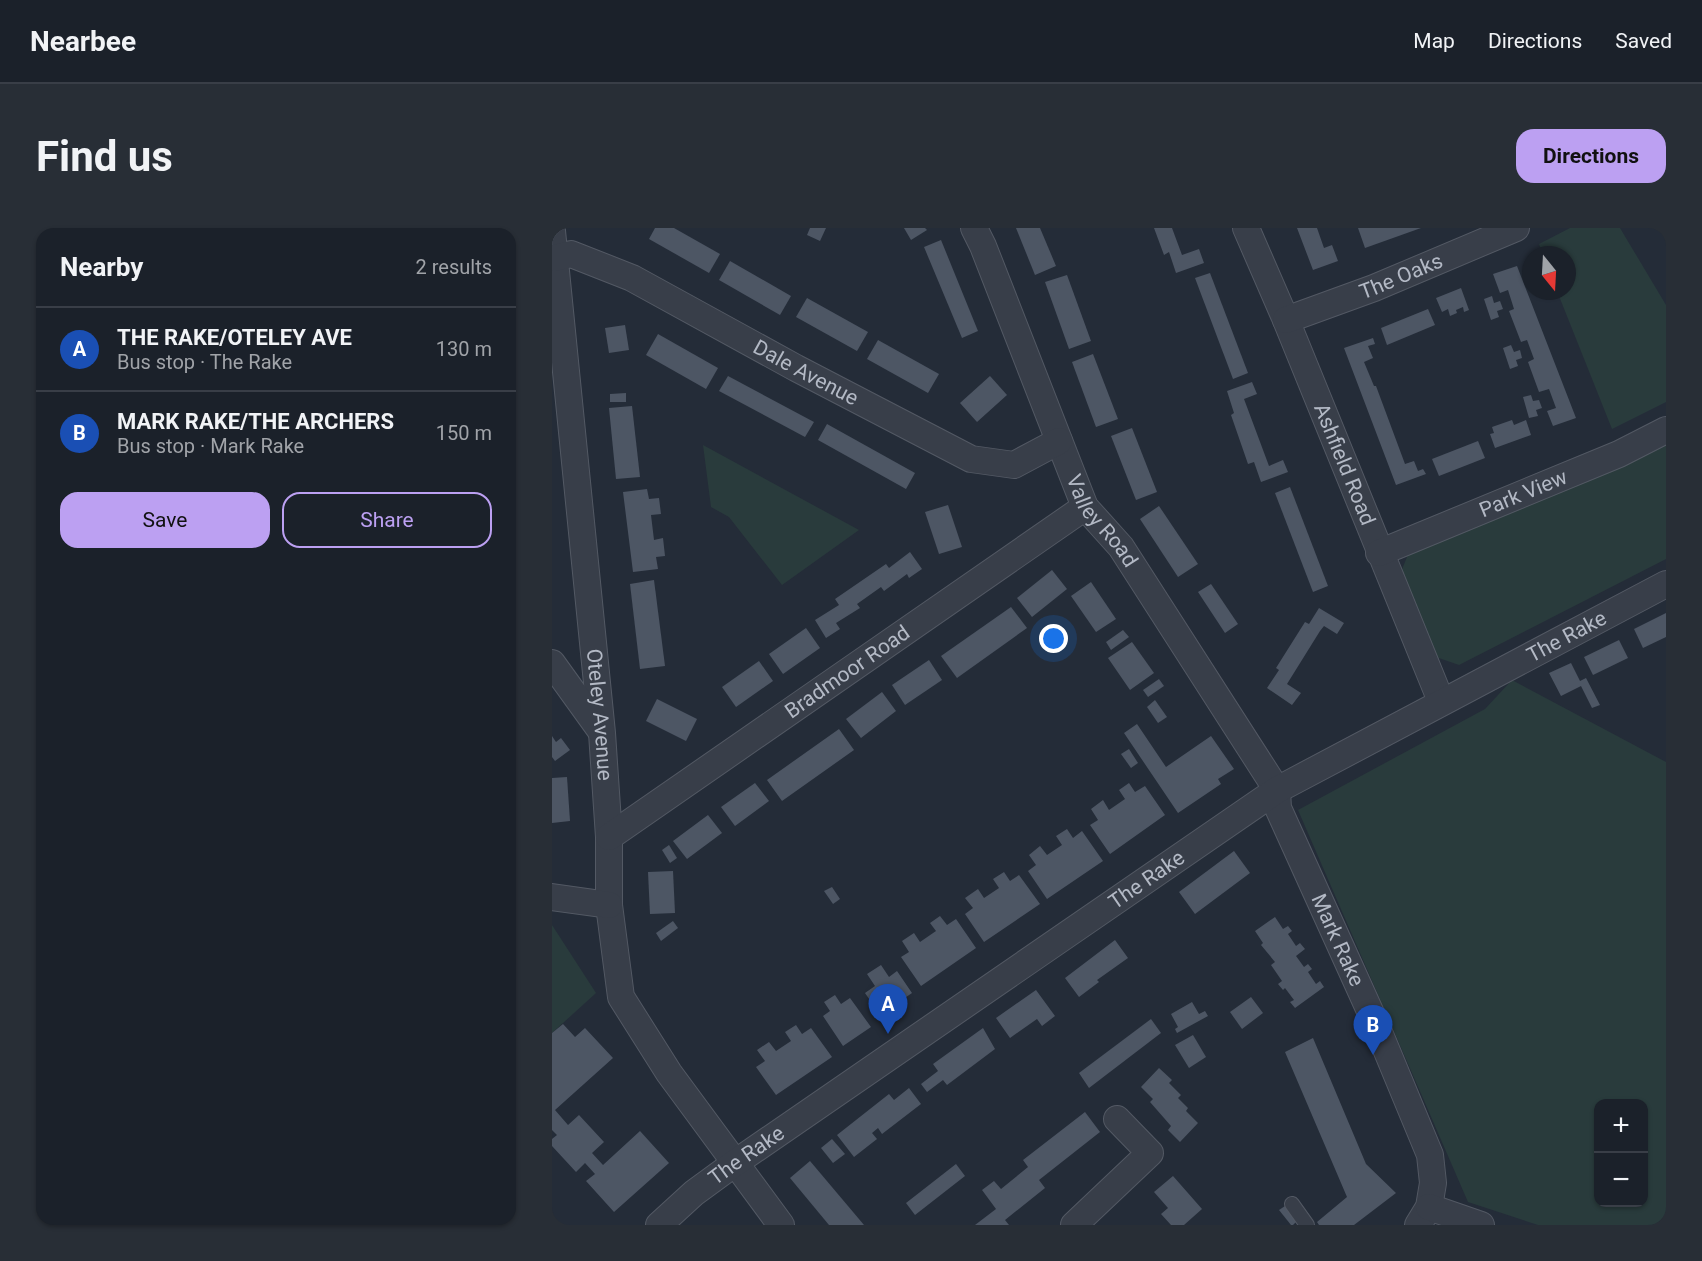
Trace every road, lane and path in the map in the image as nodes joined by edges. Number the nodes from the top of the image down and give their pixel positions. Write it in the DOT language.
graph roads {
  1 [pos="974,228"];
  2 [pos="1246,228"];
  3 [pos="1516,228"];
  4 [pos="552,231"];
  5 [pos="555,258"];
  6 [pos="1286,320"];
  7 [pos="1666,430"];
  8 [pos="1059,441"];
  9 [pos="1085,507"];
  10 [pos="1379,553"];
  11 [pos="1666,584"];
  12 [pos="552,663"];
  13 [pos="1441,702"];
  14 [pos="602,734"];
  15 [pos="1277,790"];
  16 [pos="609,837"];
  17 [pos="552,897"];
  18 [pos="609,904"];
  19 [pos="1117,1119"];
  20 [pos="735,1163"];
  21 [pos="1292,1204"];
  22 [pos="1423,1216"];
  23 [pos="659,1225"];
  24 [pos="781,1225"];
  25 [pos="1074,1225"];
  26 [pos="1307,1225"];
  27 [pos="1481,1225"];
  1 -- 8 [label="street, Valley Road"];
  2 -- 6 [label="street, Ashfield Road"];
  3 -- 6 [label="street, The Oaks"];
  4 -- 5 [label="street, Oteley Avenue"];
  5 -- 8 [label="street, Dale Avenue"];
  5 -- 14 [label="street, Oteley Avenue"];
  6 -- 10 [label="street, Ashfield Road"];
  7 -- 10 [label="street, Park View"];
  8 -- 9 [label="street, Valley Road"];
  9 -- 15 [label="street, Valley Road"];
  9 -- 16 [label="street, Bradmoor Road"];
  10 -- 13 [label="street, Ashfield Road"];
  11 -- 13 [label="street, The Rake"];
  12 -- 14 [label="street"];
  13 -- 15 [label="street, The Rake"];
  14 -- 16 [label="street, Oteley Avenue"];
  15 -- 20 [label="street, The Rake"];
  15 -- 22 [label="street, Mark Rake"];
  16 -- 18 [label="street, Oteley Avenue"];
  17 -- 18 [label="street"];
  18 -- 20 [label="street, Oteley Avenue"];
  19 -- 25 [label="street"];
  20 -- 23 [label="street, The Rake"];
  20 -- 24 [label="street, Oteley Avenue"];
  21 -- 26 [label="lane"];
  22 -- 27 [label="street"];
}
